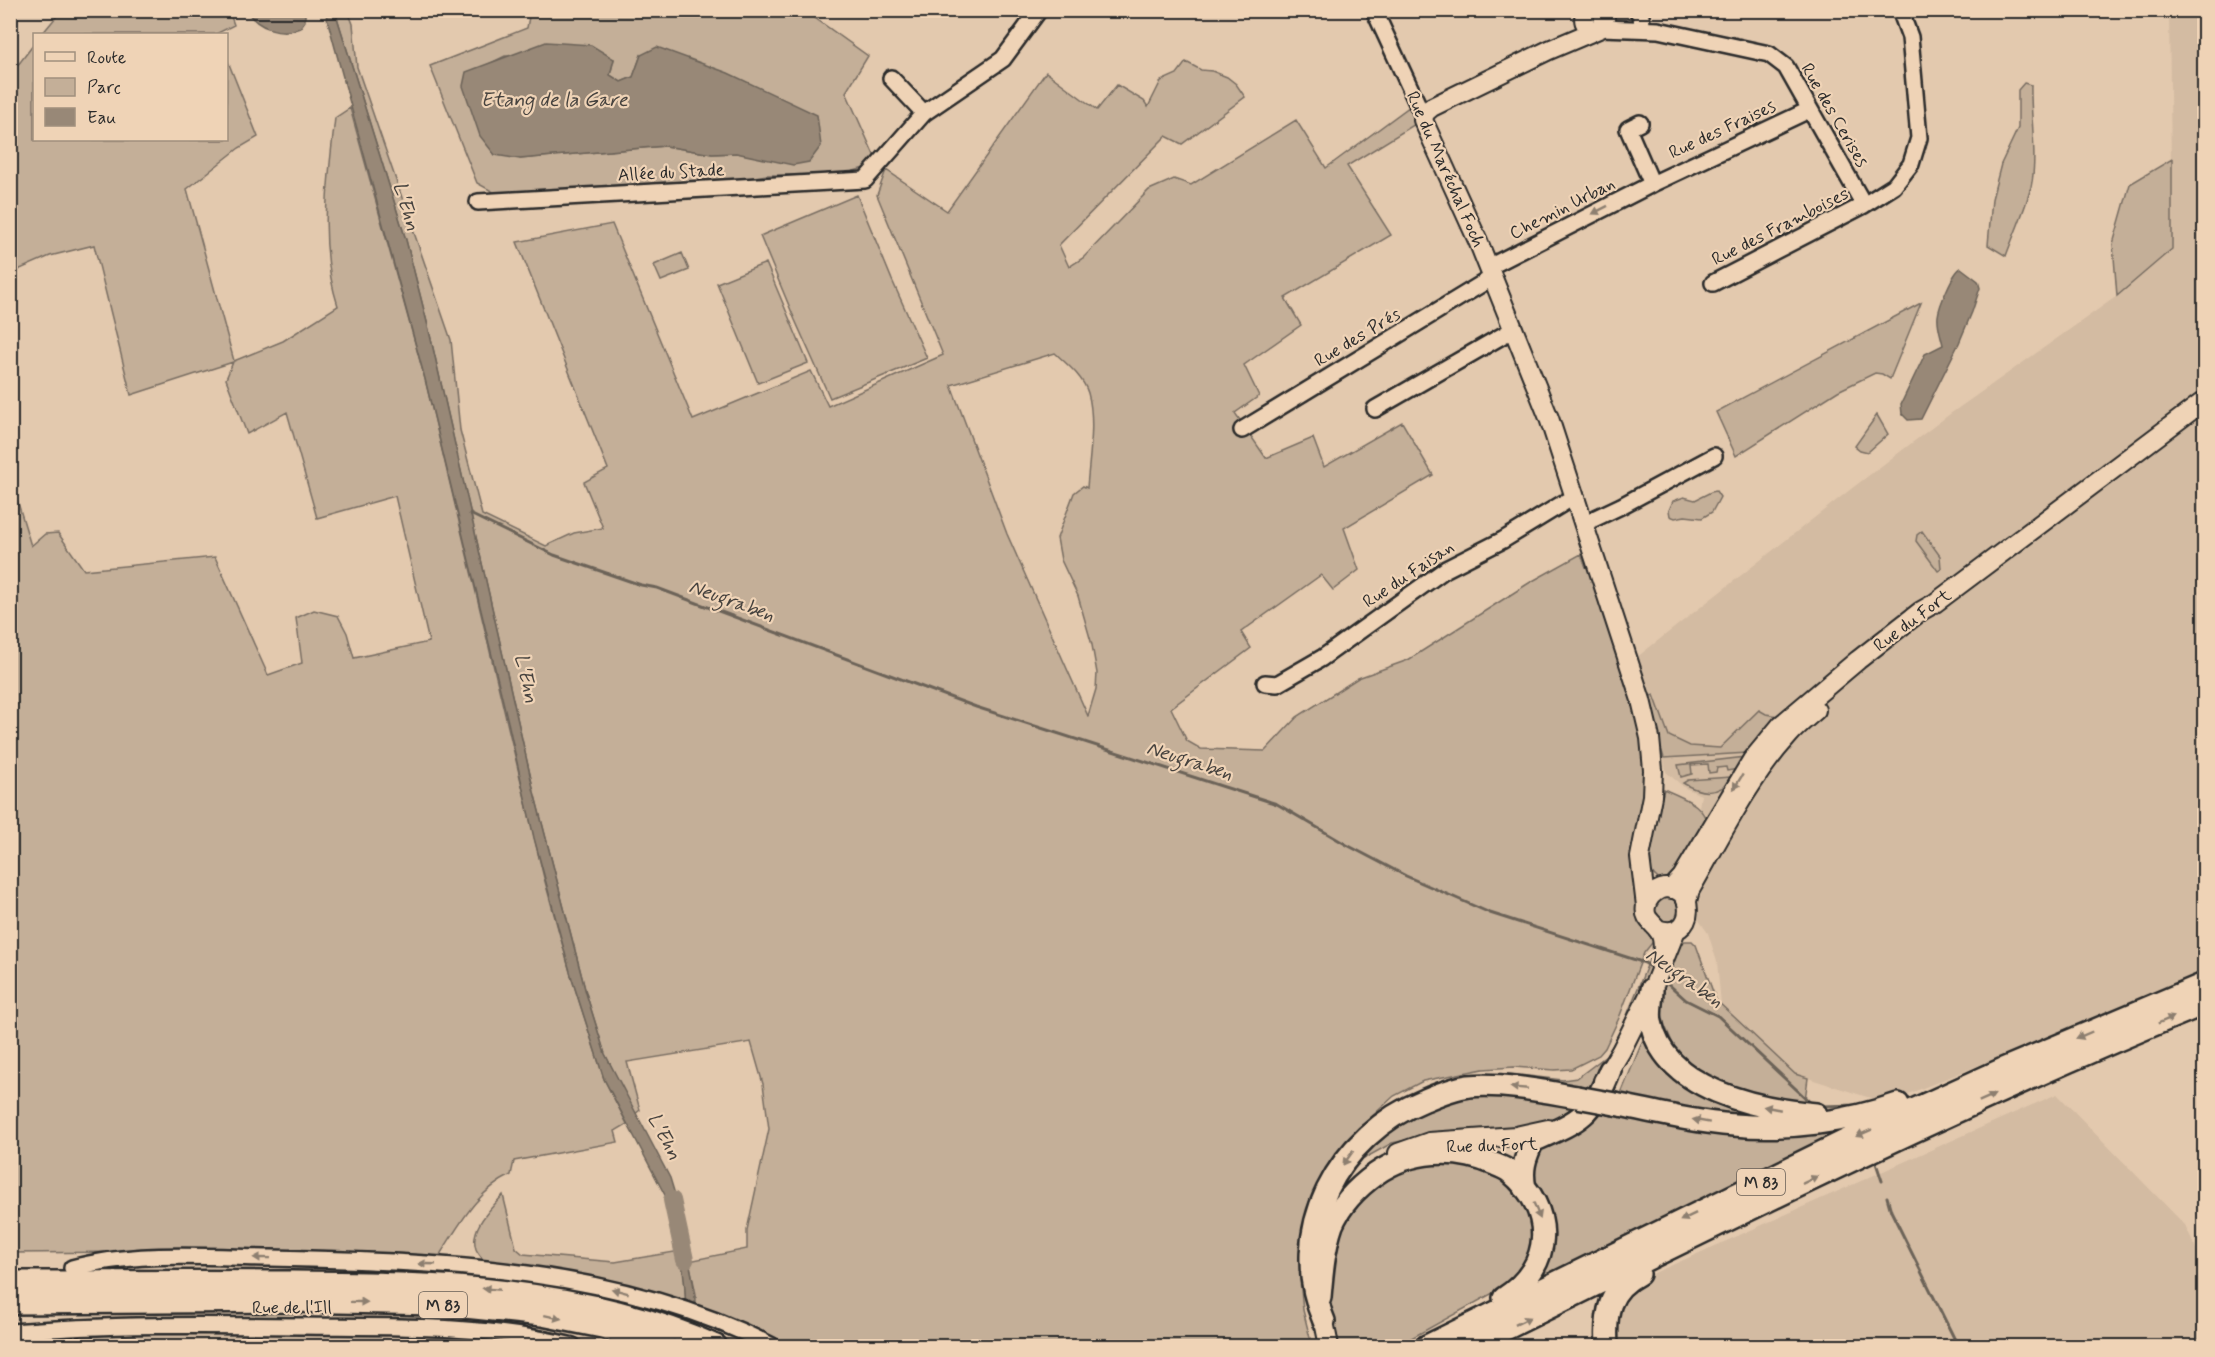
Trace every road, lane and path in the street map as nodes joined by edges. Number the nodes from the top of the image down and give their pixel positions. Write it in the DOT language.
graph roads {
  1 [pos="1039,10"];
  2 [pos="1374,10"];
  3 [pos="1900,10"];
  4 [pos="1597,17"];
  5 [pos="1640,17"];
  6 [pos="1658,30"];
  7 [pos="891,78"];
  8 [pos="1809,110"];
  9 [pos="924,113"];
  10 [pos="1423,116"];
  11 [pos="1640,123"];
  12 [pos="1652,183"];
  13 [pos="478,202"];
  14 [pos="1864,205"];
  15 [pos="1491,272"];
  16 [pos="1713,283"];
  17 [pos="1514,329"];
  18 [pos="2205,401"];
  19 [pos="1375,409"];
  20 [pos="2205,412"];
  21 [pos="1242,430"];
  22 [pos="1714,456"];
  23 [pos="1575,496"];
  24 [pos="1583,524"];
  25 [pos="1265,683"];
  26 [pos="1641,700"];
  27 [pos="1667,889"];
  28 [pos="1687,901"];
  29 [pos="1646,906"];
  30 [pos="1657,929"];
  31 [pos="1676,930"];
  32 [pos="1655,979"];
  33 [pos="2205,984"];
  34 [pos="2205,1004"];
  35 [pos="2032,1057"];
  36 [pos="1610,1070"];
  37 [pos="1864,1115"];
  38 [pos="1530,1145"];
  39 [pos="1387,1157"];
  40 [pos="1526,1188"];
  41 [pos="1663,1251"];
  42 [pos="10,1268"];
  43 [pos="72,1268"];
  44 [pos="10,1282"];
  45 [pos="324,1282"];
  46 [pos="1320,1297"];
  47 [pos="217,1302"];
  48 [pos="10,1303"];
  49 [pos="1493,1313"];
  50 [pos="10,1316"];
  51 [pos="1324,1321"];
  52 [pos="10,1332"];
  53 [pos="667,1338"];
  54 [pos="710,1344"];
  55 [pos="573,1347"];
  56 [pos="772,1347"];
  57 [pos="1329,1347"];
  58 [pos="1427,1347"];
  59 [pos="1471,1347"];
  60 [pos="1607,1347"];
  1 -- 9 [label="street"];
  2 -- 10 [label="street, Rue du Maréchal Foch"];
  3 -- 14 [label="street, Rue des Framboises"];
  4 -- 5 [label="street, Rue des Cerises"];
  4 -- 6 [label="street, Rue des Cerises"];
  4 -- 10 [label="main road"];
  5 -- 6 [label="street, Rue des Cerises"];
  6 -- 8 [label="street, Rue des Cerises"];
  7 -- 9 [label="street"];
  8 -- 12 [label="street, Rue des Fraises"];
  8 -- 14 [label="street, Rue des Cerises"];
  9 -- 13 [label="street, Allée du Stade"];
  10 -- 15 [label="main road, Rue du Maréchal Foch"];
  11 -- 12 [label="street"];
  12 -- 15 [label="street, Chemin Urban, one-way"];
  14 -- 16 [label="street, Rue des Framboises"];
  15 -- 17 [label="main road, Rue du Maréchal Foch"];
  15 -- 21 [label="street, Rue des Prés"];
  17 -- 19 [label="street"];
  17 -- 23 [label="main road, Rue du Maréchal Foch"];
  18 -- 27 [label="main road, Rue du Fort, one-way"];
  20 -- 28 [label="main road, Rue du Fort"];
  22 -- 24 [label="street"];
  23 -- 24 [label="main road, Rue du Maréchal Foch"];
  23 -- 25 [label="street, Rue du Faisan"];
  24 -- 26 [label="main road, Rue du Maréchal Foch"];
  26 -- 27 [label="main road, Rue du Maréchal Foch"];
  26 -- 29 [label="main road, Rue du Maréchal Foch"];
  27 -- 28 [label="main road"];
  27 -- 29 [label="main road, Rue du Fort"];
  28 -- 31 [label="main road, Rue du Fort"];
  29 -- 30 [label="main road, Rue du Fort"];
  30 -- 31 [label="main road"];
  30 -- 32 [label="main road, Rue du Fort"];
  31 -- 32 [label="main road, Rue du Fort"];
  32 -- 36 [label="main road, Rue du Fort"];
  37 -- 32 [label="highway, one-way"];
  32 -- 38 [label="main road, Rue du Fort"];
  33 -- 35 [label="highway, M 83, one-way"];
  41 -- 34 [label="highway, M 83, one-way"];
  35 -- 37 [label="highway"];
  35 -- 49 [label="highway, M 83, one-way"];
  36 -- 38 [label="highway"];
  36 -- 39 [label="main road, Rue du Fort"];
  37 -- 51 [label="highway, one-way, bridge"];
  38 -- 39 [label="main road, Rue du Fort"];
  38 -- 40 [label="highway"];
  39 -- 46 [label="main road, Rue du Fort"];
  40 -- 46 [label="highway"];
  40 -- 49 [label="highway, one-way"];
  59 -- 41 [label="highway, M 83, one-way"];
  41 -- 60 [label="highway"];
  42 -- 43 [label="highway"];
  43 -- 45 [label="highway"];
  56 -- 43 [label="street, one-way"];
  44 -- 45 [label="highway, M 83"];
  53 -- 45 [label="highway, M 83, one-way"];
  46 -- 51 [label="main road, Rue du Fort"];
  47 -- 48 [label="highway, M 83"];
  47 -- 50 [label="highway"];
  47 -- 53 [label="highway, M 83, one-way"];
  49 -- 58 [label="highway, M 83"];
  51 -- 57 [label="main road, Rue du Fort"];
  52 -- 55 [label="street, Rue de l'Ill"];
  53 -- 54 [label="highway, M 83"];
}
